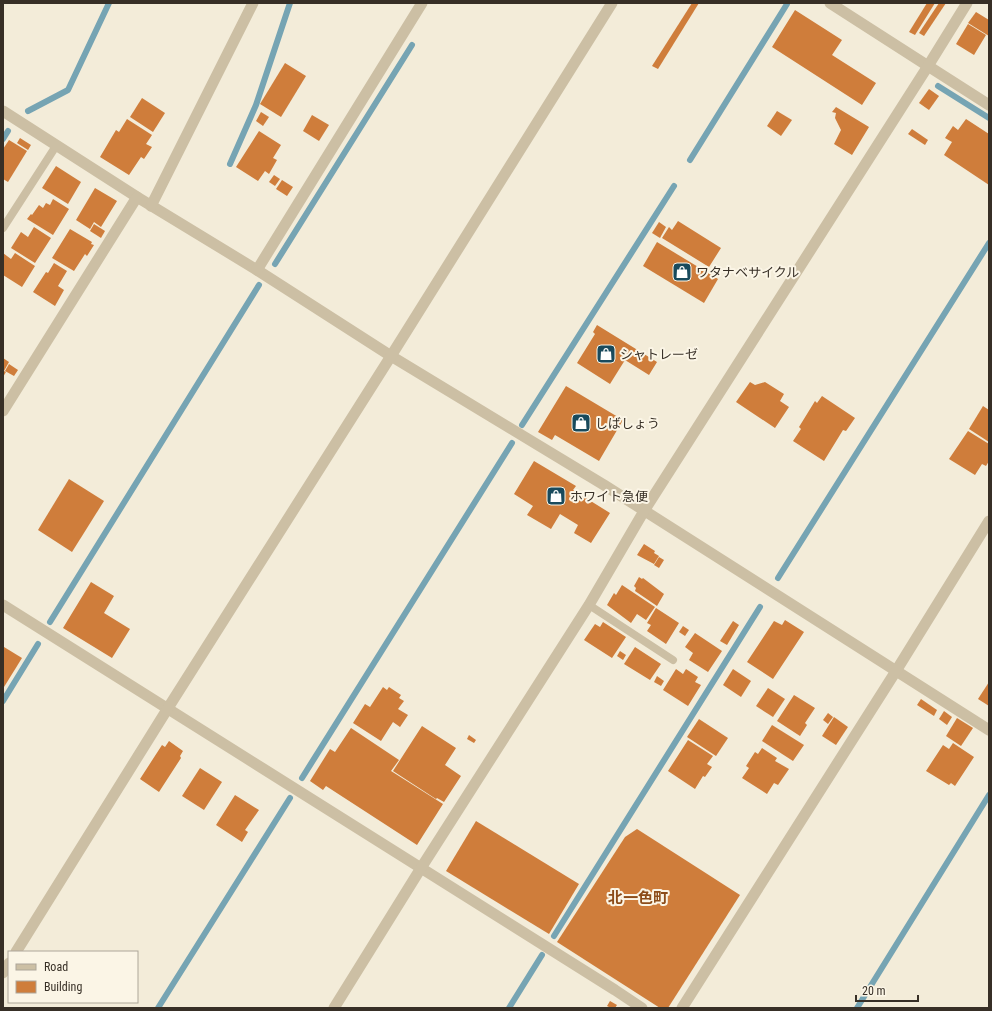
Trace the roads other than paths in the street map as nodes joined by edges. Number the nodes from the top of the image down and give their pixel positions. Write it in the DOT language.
graph roads {
  1 [pos="253,3"];
  2 [pos="422,3"];
  3 [pos="612,3"];
  4 [pos="830,3"];
  5 [pos="966,3"];
  6 [pos="928,66"];
  7 [pos="989,105"];
  8 [pos="3,111"];
  9 [pos="56,146"];
  10 [pos="137,198"];
  11 [pos="151,206"];
  12 [pos="3,228"];
  13 [pos="257,270"];
  14 [pos="391,356"];
  15 [pos="3,411"];
  16 [pos="644,511"];
  17 [pos="989,521"];
  18 [pos="3,605"];
  19 [pos="589,605"];
  20 [pos="674,660"];
  21 [pos="896,671"];
  22 [pos="168,708"];
  23 [pos="989,730"];
  24 [pos="421,868"];
  25 [pos="17,951"];
  26 [pos="334,1008"];
  27 [pos="642,1008"];
  28 [pos="682,1008"];
  1 -- 11 [label="street"];
  2 -- 13 [label="street"];
  3 -- 14 [label="street"];
  4 -- 6 [label="street"];
  5 -- 6 [label="street"];
  6 -- 7 [label="street"];
  6 -- 16 [label="street"];
  8 -- 9 [label="street"];
  9 -- 10 [label="street"];
  9 -- 12 [label="lane"];
  10 -- 11 [label="street"];
  10 -- 15 [label="street"];
  11 -- 13 [label="street"];
  13 -- 14 [label="street"];
  14 -- 16 [label="street"];
  14 -- 22 [label="street"];
  16 -- 19 [label="street"];
  16 -- 21 [label="street"];
  17 -- 21 [label="street"];
  18 -- 22 [label="street"];
  19 -- 20 [label="lane"];
  19 -- 24 [label="street"];
  21 -- 23 [label="street"];
  21 -- 28 [label="street"];
  22 -- 24 [label="street"];
  22 -- 25 [label="street"];
  24 -- 26 [label="street"];
  24 -- 27 [label="street"];
}
